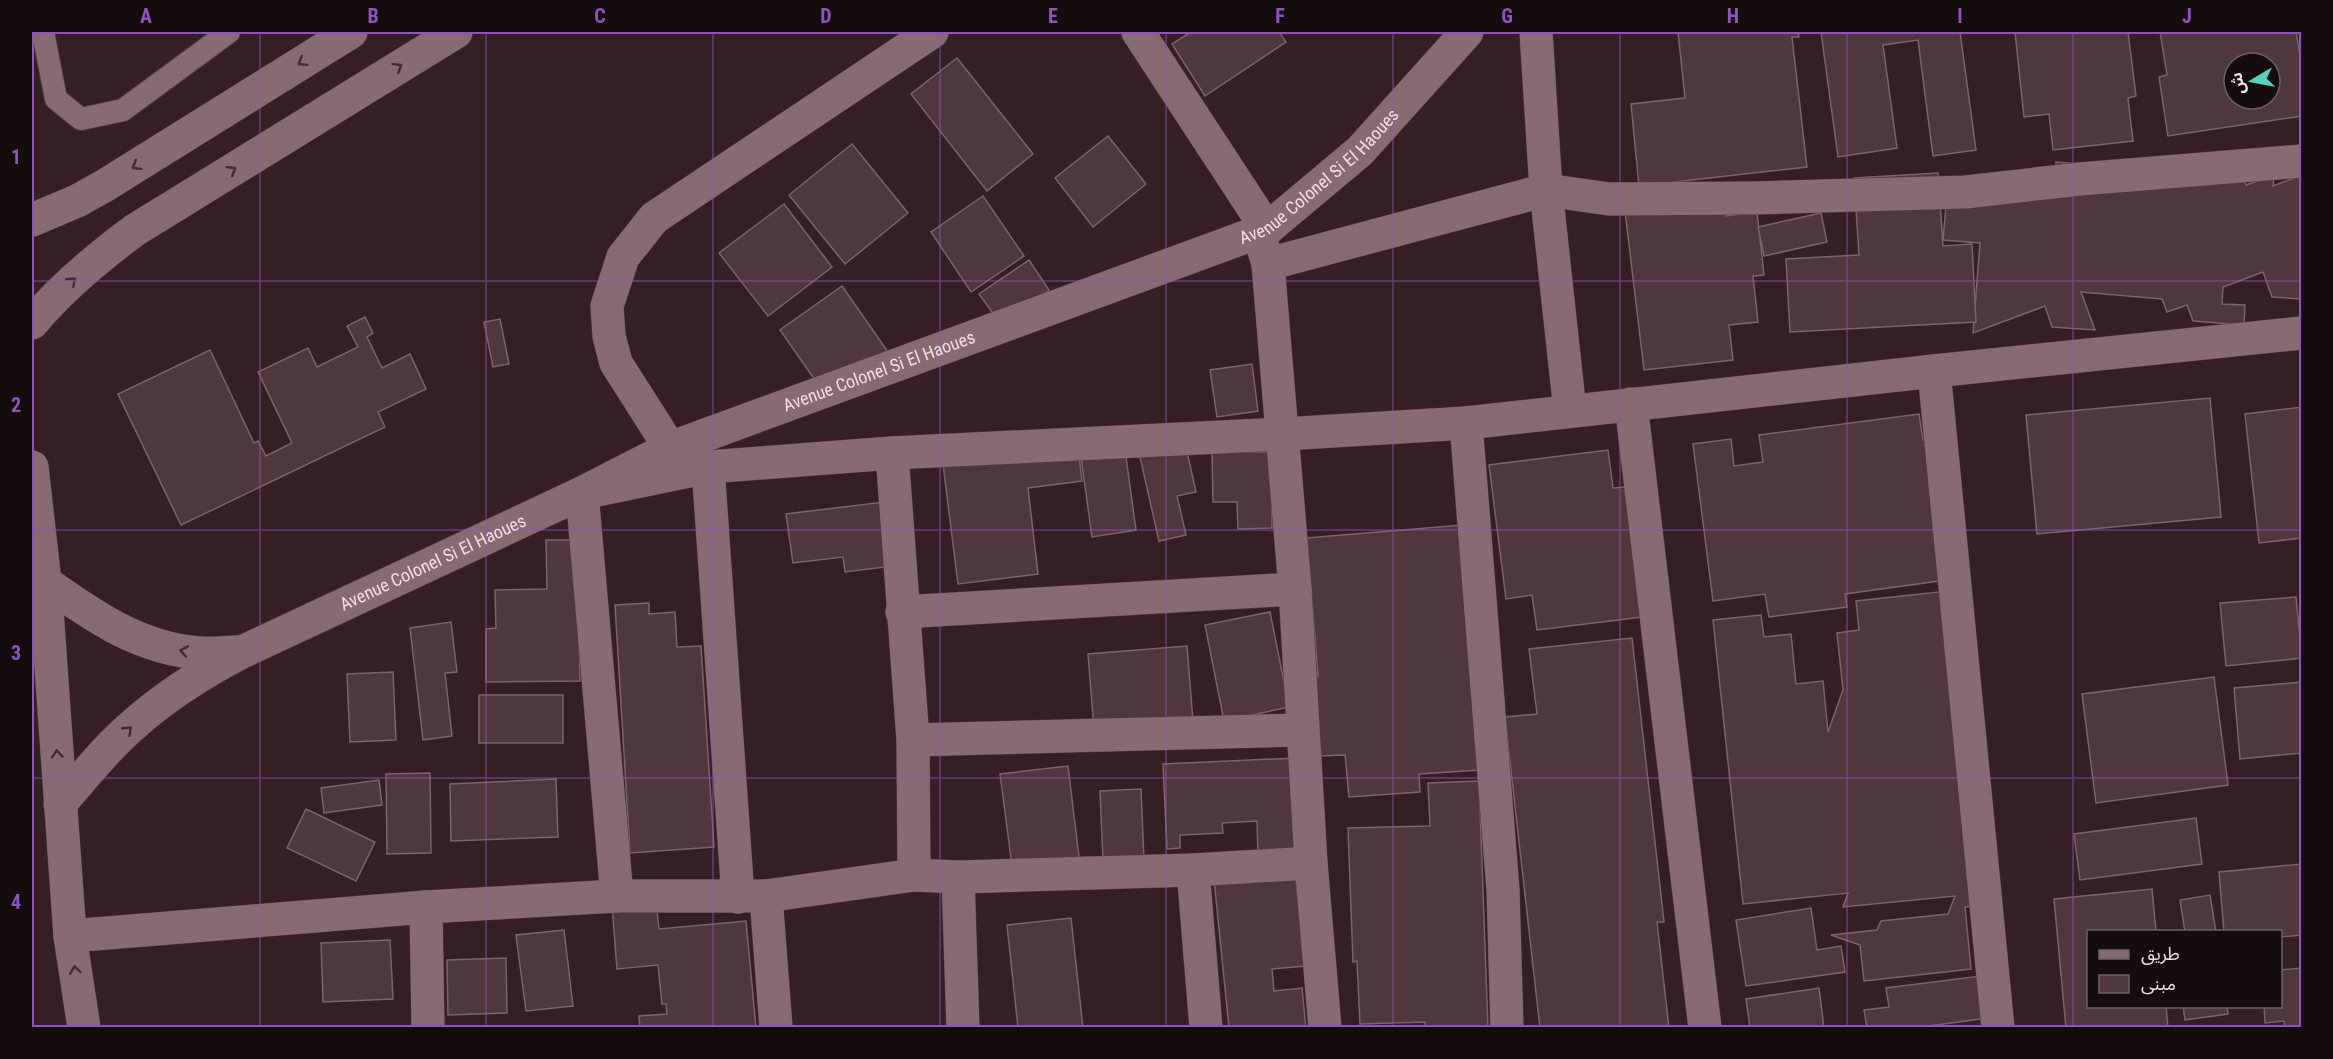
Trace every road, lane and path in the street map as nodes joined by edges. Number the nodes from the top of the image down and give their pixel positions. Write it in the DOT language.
graph roads {
  1 [pos="43,32"];
  2 [pos="229,32"];
  3 [pos="351,32"];
  4 [pos="456,32"];
  5 [pos="932,32"];
  6 [pos="1138,32"];
  7 [pos="1467,32"];
  8 [pos="1536,32"];
  9 [pos="2301,161"];
  10 [pos="1546,190"];
  11 [pos="32,220"];
  12 [pos="1263,231"];
  13 [pos="1269,264"];
  14 [pos="32,323"];
  15 [pos="2301,333"];
  16 [pos="1934,371"];
  17 [pos="1631,404"];
  18 [pos="1570,411"];
  19 [pos="1466,423"];
  20 [pos="1284,434"];
  21 [pos="670,448"];
  22 [pos="892,453"];
  23 [pos="32,467"];
  24 [pos="708,467"];
  25 [pos="582,493"];
  26 [pos="45,582"];
  27 [pos="1295,589"];
  28 [pos="902,612"];
  29 [pos="242,652"];
  30 [pos="1302,730"];
  31 [pos="913,740"];
  32 [pos="60,804"];
  33 [pos="1311,863"];
  34 [pos="1193,870"];
  35 [pos="914,875"];
  36 [pos="958,878"];
  37 [pos="617,896"];
  38 [pos="752,897"];
  39 [pos="426,907"];
  40 [pos="70,936"];
  41 [pos="84,1028"];
  42 [pos="428,1028"];
  43 [pos="776,1028"];
  44 [pos="963,1028"];
  45 [pos="1206,1028"];
  46 [pos="1324,1028"];
  47 [pos="1507,1028"];
  48 [pos="1705,1028"];
  49 [pos="1998,1028"];
  1 -- 2 [label="lane"];
  3 -- 11 [label="street, one-way"];
  14 -- 4 [label="street, one-way"];
  5 -- 21 [label="street"];
  6 -- 12 [label="street"];
  7 -- 12 [label="street, Avenue Colonel Si El Haoues"];
  8 -- 10 [label="street"];
  9 -- 10 [label="street"];
  10 -- 13 [label="street"];
  10 -- 18 [label="street"];
  12 -- 13 [label="street"];
  12 -- 21 [label="street, Avenue Colonel Si El Haoues"];
  13 -- 20 [label="street"];
  15 -- 16 [label="street"];
  16 -- 17 [label="street"];
  16 -- 49 [label="street"];
  17 -- 18 [label="street"];
  17 -- 48 [label="street"];
  18 -- 19 [label="street"];
  19 -- 20 [label="street"];
  19 -- 47 [label="street"];
  20 -- 22 [label="street"];
  20 -- 27 [label="street"];
  21 -- 25 [label="street, Avenue Colonel Si El Haoues"];
  22 -- 24 [label="street"];
  22 -- 28 [label="street"];
  23 -- 26 [label="street"];
  24 -- 25 [label="street"];
  24 -- 38 [label="street"];
  25 -- 29 [label="street, Avenue Colonel Si El Haoues"];
  25 -- 37 [label="street"];
  29 -- 26 [label="street, Avenue Colonel Si El Haoues, one-way"];
  32 -- 26 [label="street, one-way"];
  27 -- 28 [label="street"];
  27 -- 30 [label="street"];
  28 -- 31 [label="street"];
  32 -- 29 [label="street, Avenue Colonel Si El Haoues, one-way"];
  30 -- 31 [label="street"];
  30 -- 33 [label="street"];
  31 -- 35 [label="street"];
  32 -- 40 [label="street"];
  33 -- 34 [label="street"];
  33 -- 46 [label="street"];
  34 -- 36 [label="street"];
  34 -- 45 [label="street"];
  35 -- 36 [label="street"];
  35 -- 38 [label="street"];
  36 -- 44 [label="street"];
  37 -- 38 [label="street"];
  37 -- 39 [label="street"];
  38 -- 43 [label="street"];
  39 -- 40 [label="street"];
  39 -- 42 [label="street"];
  41 -- 40 [label="street, one-way"];
}
